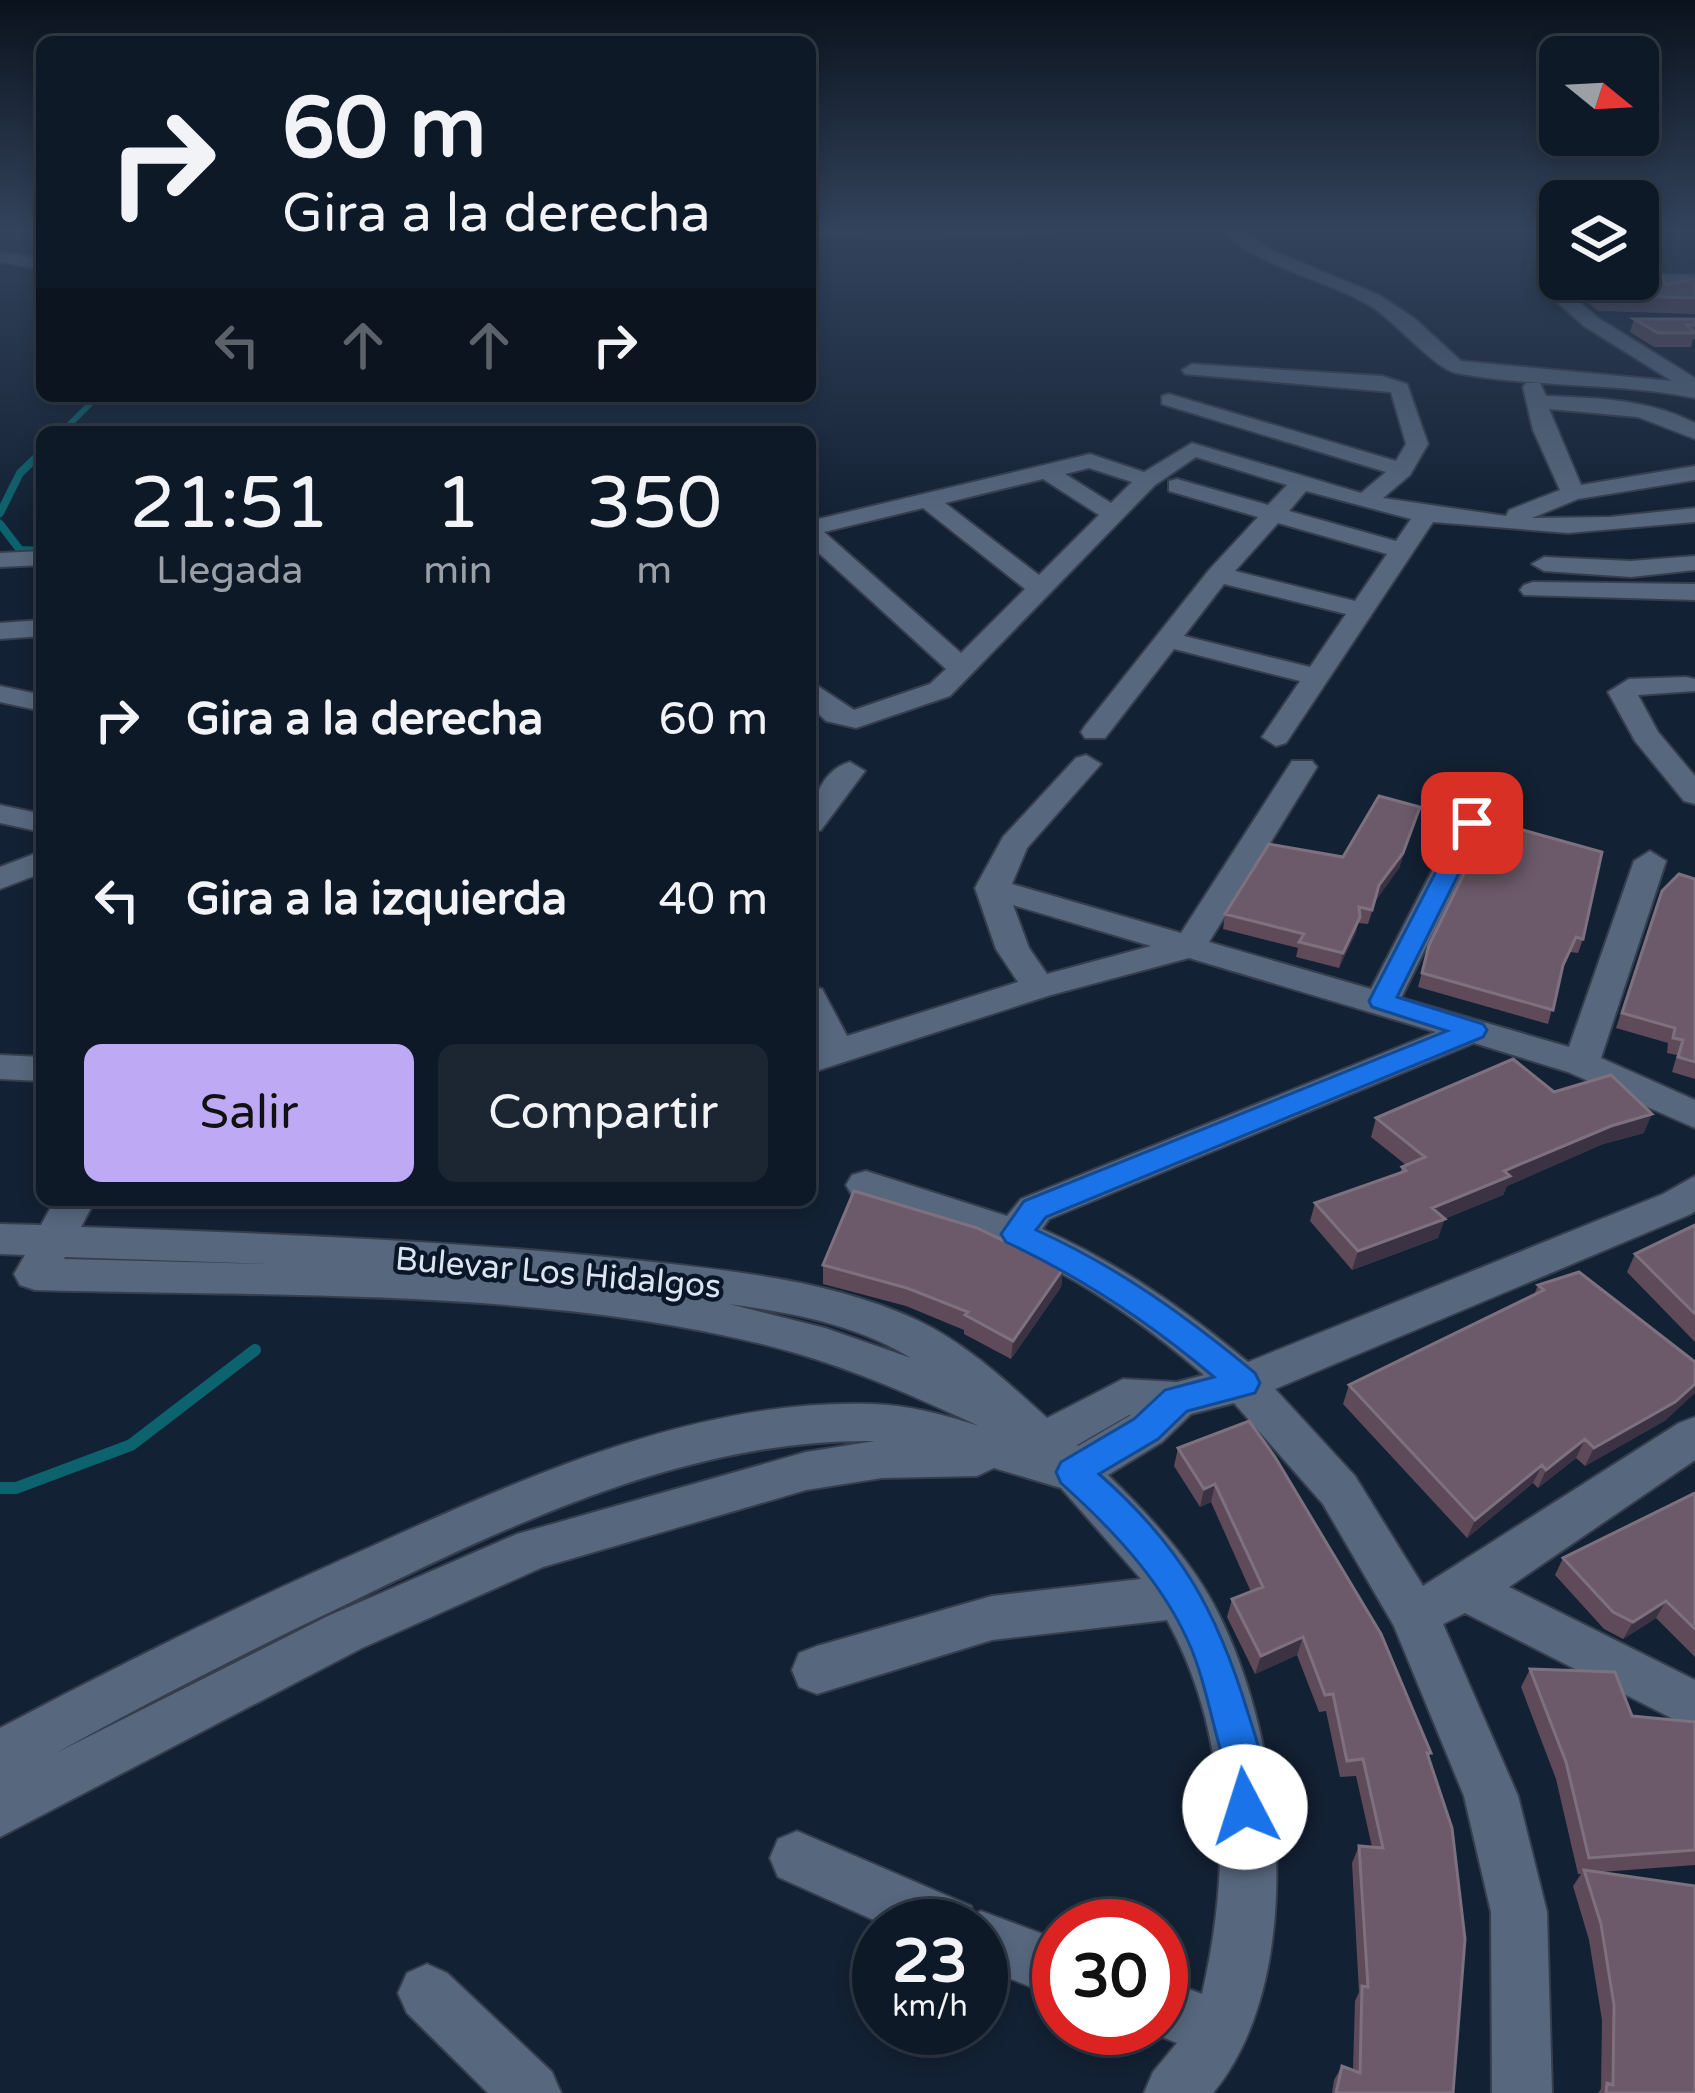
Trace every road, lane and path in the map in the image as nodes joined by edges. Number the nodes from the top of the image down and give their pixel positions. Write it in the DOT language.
graph roads {
  1 [pos="1413,328"];
  2 [pos="1600,328"];
  3 [pos="1192,370"];
  4 [pos="1269,375"];
  5 [pos="1695,389"];
  6 [pos="1169,400"];
  7 [pos="1388,411"];
  8 [pos="1651,413"];
  9 [pos="1544,430"];
  10 [pos="1695,432"];
  11 [pos="1402,470"];
  12 [pos="1047,472"];
  13 [pos="1695,473"];
  14 [pos="1147,480"];
  15 [pos="1301,484"];
  16 [pos="1178,485"];
  17 [pos="1573,493"];
  18 [pos="927,500"];
  19 [pos="1366,501"];
  20 [pos="1113,514"];
  21 [pos="1695,514"];
  22 [pos="1269,515"];
  23 [pos="1516,515"];
  24 [pos="1421,522"];
  25 [pos="816,528"];
  26 [pos="1559,528"];
  27 [pos="816,535"];
  28 [pos="1402,550"];
  29 [pos="36,558"];
  30 [pos="0,560"];
  31 [pos="1695,563"];
  32 [pos="1544,564"];
  33 [pos="1218,575"];
  34 [pos="1040,588"];
  35 [pos="1533,590"];
  36 [pos="1695,592"];
  37 [pos="1362,610"];
  38 [pos="1523,620"];
  39 [pos="36,628"];
  40 [pos="0,631"];
  41 [pos="1168,640"];
  42 [pos="962,668"];
  43 [pos="1318,677"];
  44 [pos="1685,685"];
  45 [pos="0,694"];
  46 [pos="816,694"];
  47 [pos="36,702"];
  48 [pos="1095,732"];
  49 [pos="1276,737"];
  50 [pos="1086,764"];
  51 [pos="1302,767"];
  52 [pos="850,771"];
  53 [pos="1695,795"];
  54 [pos="0,814"];
  55 [pos="816,815"];
  56 [pos="36,823"];
  57 [pos="1472,823"];
  58 [pos="1650,861"];
  59 [pos="36,864"];
  60 [pos="0,880"];
  61 [pos="991,888"];
  62 [pos="1189,947"];
  63 [pos="1039,987"];
  64 [pos="1382,1001"];
  65 [pos="816,1022"];
  66 [pos="1474,1030"];
  67 [pos="824,1056"];
  68 [pos="1581,1063"];
  69 [pos="0,1067"];
  70 [pos="36,1070"];
  71 [pos="1695,1115"];
  72 [pos="866,1185"];
  73 [pos="1695,1190"];
  74 [pos="72,1206"];
  75 [pos="1016,1234"];
  76 [pos="0,1239"];
  77 [pos="44,1257"];
  78 [pos="1244,1383"];
  79 [pos="930,1408"];
  80 [pos="1695,1436"];
  81 [pos="1037,1449"];
  82 [pos="1466,1589"];
  83 [pos="1183,1596"];
  84 [pos="1414,1614"];
  85 [pos="817,1670"];
  86 [pos="1695,1706"];
  87 [pos="0,1756"];
  88 [pos="0,1810"];
  89 [pos="797,1858"];
  90 [pos="890,1899"];
  91 [pos="427,1993"];
  92 [pos="1188,2018"];
  93 [pos="1221,2031"];
  94 [pos="531,2093"];
  95 [pos="1174,2093"];
  96 [pos="1522,2093"];
  1 -- 5 [label="street"];
  2 -- 5 [label="street"];
  3 -- 4 [label="street"];
  4 -- 7 [label="street"];
  4 -- 7 [label="street"];
  6 -- 11 [label="street"];
  7 -- 11 [label="street"];
  8 -- 9 [label="street"];
  8 -- 9 [label="street"];
  8 -- 10 [label="street"];
  9 -- 17 [label="street"];
  11 -- 19 [label="street"];
  12 -- 14 [label="street"];
  12 -- 18 [label="street"];
  12 -- 20 [label="street"];
  13 -- 17 [label="street"];
  14 -- 15 [label="street"];
  14 -- 20 [label="street"];
  15 -- 19 [label="street"];
  15 -- 22 [label="street"];
  16 -- 22 [label="street"];
  17 -- 23 [label="street"];
  18 -- 25 [label="street"];
  18 -- 34 [label="street"];
  19 -- 26 [label="street"];
  20 -- 34 [label="street"];
  21 -- 26 [label="street"];
  22 -- 28 [label="street"];
  22 -- 33 [label="street"];
  24 -- 28 [label="street"];
  26 -- 32 [label="street"];
  27 -- 42 [label="street"];
  28 -- 37 [label="street"];
  29 -- 30 [label="street"];
  31 -- 32 [label="street"];
  32 -- 35 [label="street"];
  33 -- 37 [label="street"];
  33 -- 41 [label="street"];
  34 -- 42 [label="street"];
  35 -- 36 [label="street"];
  35 -- 38 [label="street"];
  37 -- 43 [label="street"];
  39 -- 40 [label="street"];
  41 -- 43 [label="street"];
  41 -- 48 [label="street"];
  42 -- 46 [label="street"];
  43 -- 49 [label="street"];
  44 -- 53 [label="street"];
  45 -- 47 [label="street"];
  50 -- 61 [label="street"];
  51 -- 62 [label="street"];
  52 -- 55 [label="street"];
  54 -- 56 [label="street"];
  57 -- 64 [label="street"];
  58 -- 68 [label="street"];
  59 -- 60 [label="street"];
  61 -- 62 [label="street"];
  61 -- 63 [label="street"];
  62 -- 63 [label="street"];
  62 -- 64 [label="street"];
  63 -- 67 [label="street"];
  64 -- 66 [label="street"];
  65 -- 67 [label="street"];
  66 -- 68 [label="street"];
  66 -- 75 [label="street"];
  68 -- 71 [label="street"];
  69 -- 70 [label="street"];
  72 -- 75 [label="street"];
  73 -- 78 [label="street"];
  74 -- 77 [label="street"];
  75 -- 78 [label="street"];
  76 -- 77 [label="street"];
  77 -- 79 [label="street, Bulevar Los Hidalgos"];
  77 -- 81 [label="street, Bulevar Los Hidalgos"];
  78 -- 81 [label="street"];
  78 -- 84 [label="street"];
  79 -- 81 [label="street"];
  79 -- 87 [label="street"];
  80 -- 82 [label="street"];
  81 -- 83 [label="street, Bulevar Los Hidalgos"];
  81 -- 88 [label="street"];
  82 -- 84 [label="street"];
  82 -- 86 [label="street"];
  83 -- 85 [label="street"];
  83 -- 93 [label="street, Bulevar Los Hidalgos"];
  84 -- 96 [label="street"];
  89 -- 90 [label="street"];
  91 -- 94 [label="street"];
  92 -- 93 [label="street"];
  93 -- 95 [label="street, Bulevar Los Hidalgos"];
}
